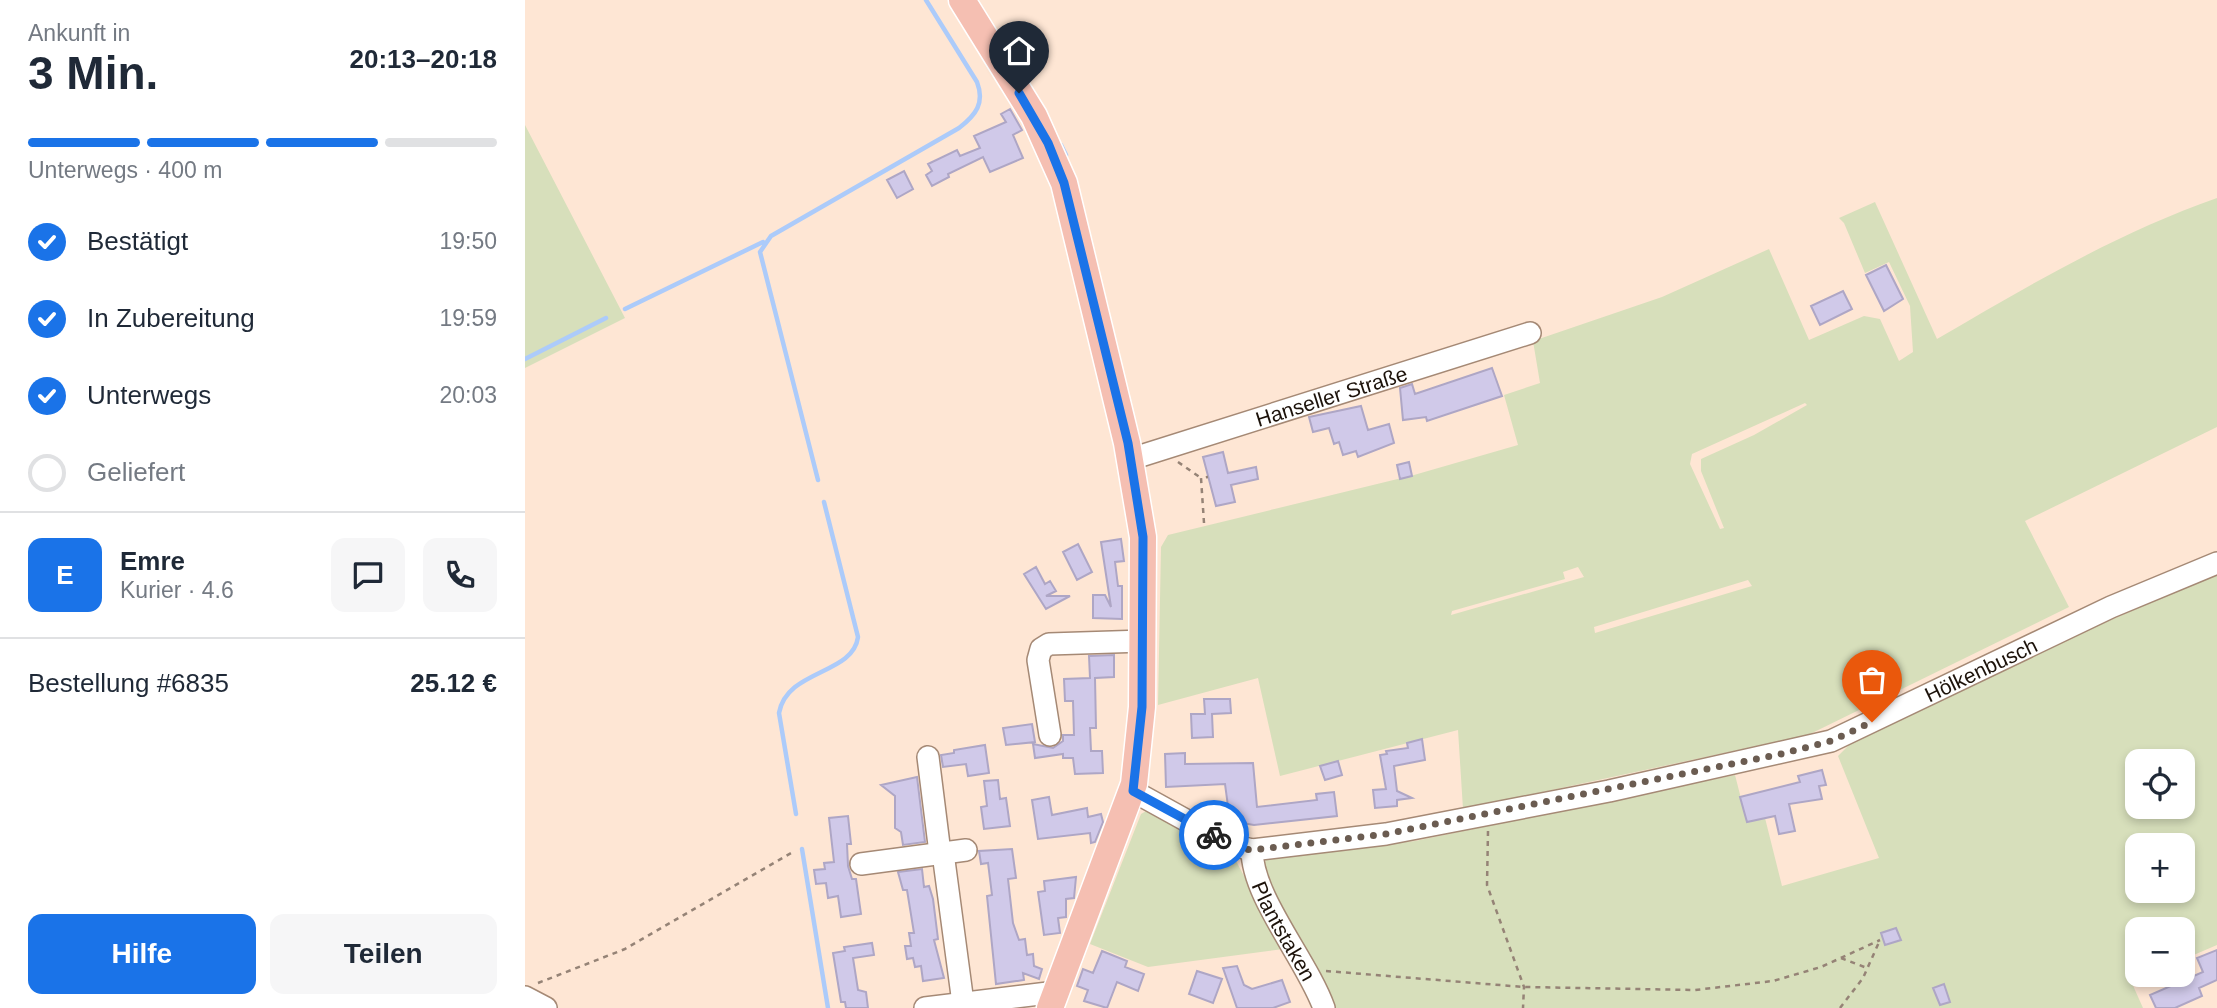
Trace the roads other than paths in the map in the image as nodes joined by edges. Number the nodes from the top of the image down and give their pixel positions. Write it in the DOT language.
graph roads {
  1 [pos="962,0"];
  2 [pos="1530,333"];
  3 [pos="1131,459"];
  4 [pos="2217,563"];
  5 [pos="1144,641"];
  6 [pos="1050,735"];
  7 [pos="928,757"];
  8 [pos="1133,791"];
  9 [pos="966,849"];
  10 [pos="1252,850"];
  11 [pos="941,853"];
  12 [pos="861,864"];
  13 [pos="530,991"];
  14 [pos="1053,1002"];
  15 [pos="963,1003"];
  16 [pos="546,1008"];
  17 [pos="925,1008"];
  18 [pos="1324,1008"];
  1 -- 3 [label="main road"];
  2 -- 3 [label="street, Hanseller Straße"];
  3 -- 5 [label="main road"];
  4 -- 10 [label="street, Hölkenbusch"];
  5 -- 6 [label="street"];
  5 -- 8 [label="main road"];
  7 -- 11 [label="street"];
  8 -- 10 [label="street, Hölkenbusch"];
  8 -- 14 [label="main road"];
  9 -- 11 [label="street"];
  10 -- 18 [label="street, Plantstaken"];
  11 -- 12 [label="street"];
  11 -- 15 [label="street"];
  13 -- 16 [label="street"];
  14 -- 15 [label="street"];
  15 -- 17 [label="street"];
}
